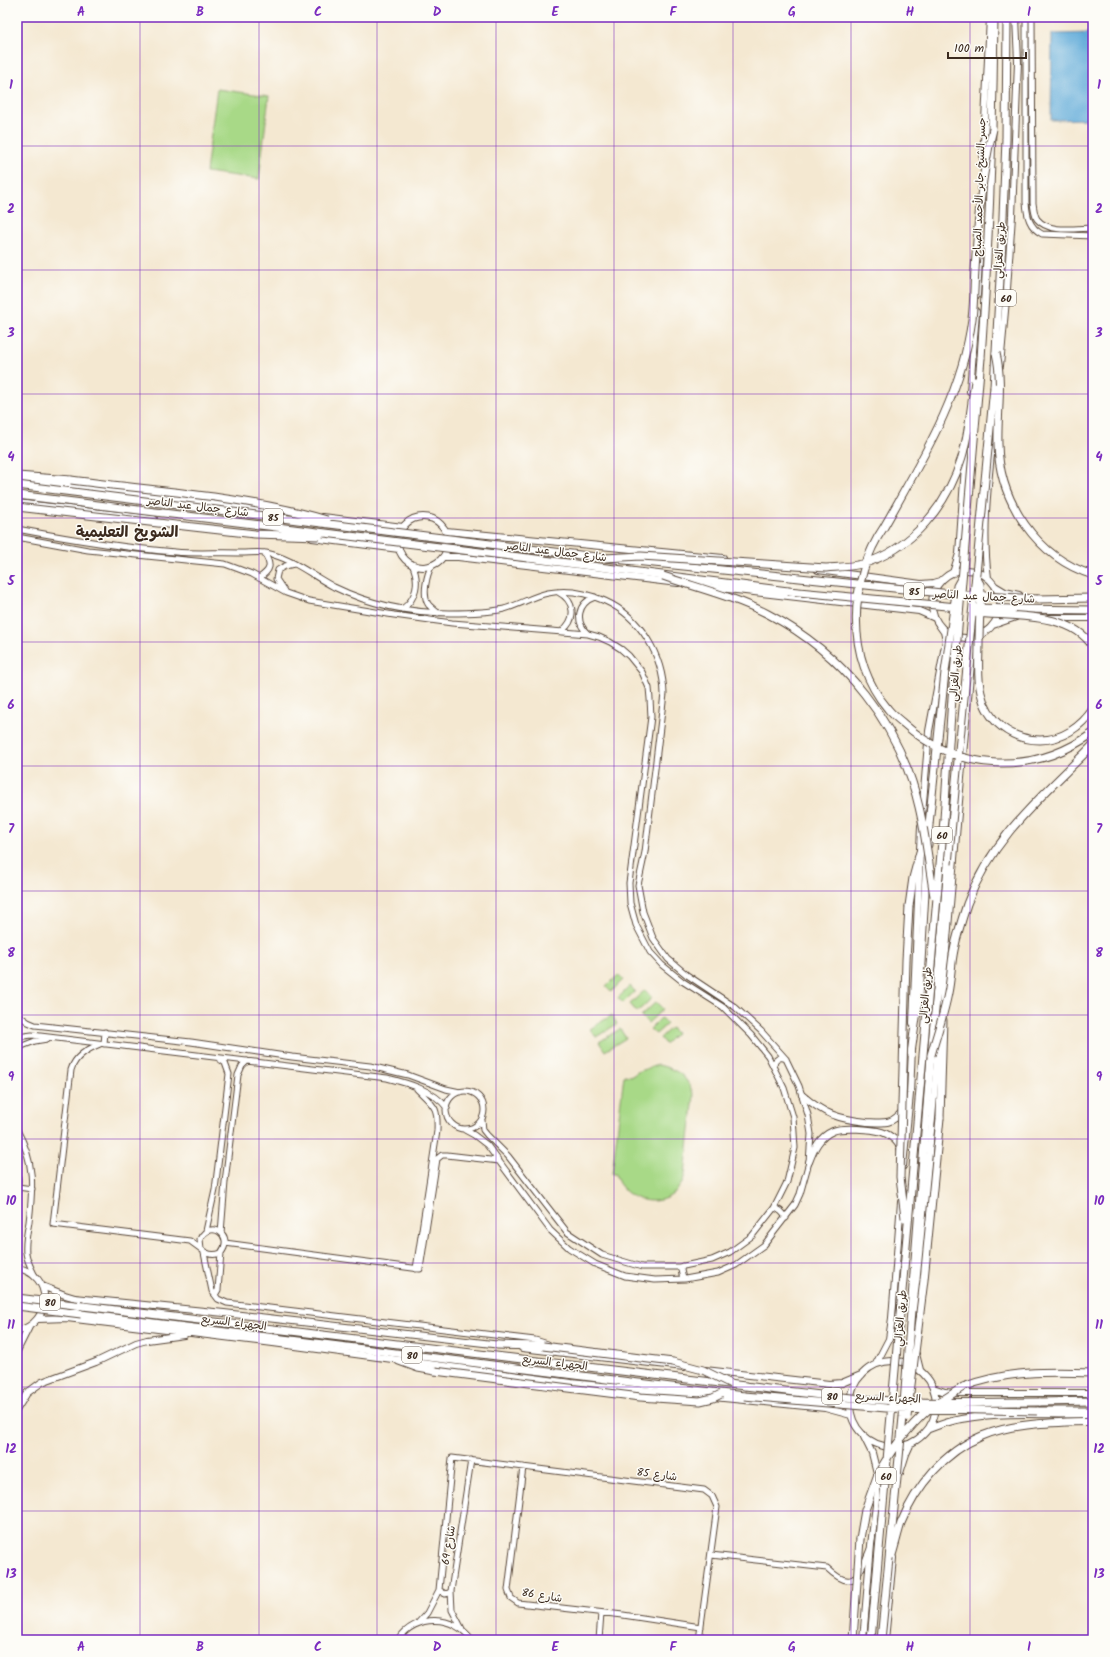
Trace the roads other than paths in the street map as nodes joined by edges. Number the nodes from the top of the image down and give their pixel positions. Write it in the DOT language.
graph roads {
  1 [pos="990,17"];
  2 [pos="994,17"];
  3 [pos="1007,17"];
  4 [pos="1016,17"];
  5 [pos="1026,17"];
  6 [pos="1032,17"];
  7 [pos="993,129"];
  8 [pos="1093,228"];
  9 [pos="1093,236"];
  10 [pos="996,353"];
  11 [pos="981,358"];
  12 [pos="17,476"];
  13 [pos="17,479"];
  14 [pos="17,485"];
  15 [pos="17,495"];
  16 [pos="17,503"];
  17 [pos="17,507"];
  18 [pos="348,526"];
  19 [pos="403,527"];
  20 [pos="17,530"];
  21 [pos="446,531"];
  22 [pos="349,535"];
  23 [pos="17,537"];
  24 [pos="399,549"];
  25 [pos="264,553"];
  26 [pos="443,557"];
  27 [pos="605,558"];
  28 [pos="295,564"];
  29 [pos="412,564"];
  30 [pos="432,566"];
  31 [pos="953,573"];
  32 [pos="964,573"];
  33 [pos="1093,575"];
  34 [pos="662,576"];
  35 [pos="976,577"];
  36 [pos="259,578"];
  37 [pos="988,578"];
  38 [pos="941,581"];
  39 [pos="994,586"];
  40 [pos="558,592"];
  41 [pos="286,593"];
  42 [pos="595,597"];
  43 [pos="1093,597"];
  44 [pos="963,607"];
  45 [pos="402,609"];
  46 [pos="1093,610"];
  47 [pos="439,613"];
  48 [pos="935,618"];
  49 [pos="1093,618"];
  50 [pos="993,624"];
  51 [pos="939,625"];
  52 [pos="562,631"];
  53 [pos="984,632"];
  54 [pos="588,634"];
  55 [pos="1093,647"];
  56 [pos="1093,709"];
  57 [pos="1093,733"];
  58 [pos="1093,745"];
  59 [pos="920,852"];
  60 [pos="936,907"];
  61 [pos="944,971"];
  62 [pos="17,1014"];
  63 [pos="761,1031"];
  64 [pos="105,1032"];
  65 [pos="751,1035"];
  66 [pos="17,1037"];
  67 [pos="52,1038"];
  68 [pos="102,1044"];
  69 [pos="17,1048"];
  70 [pos="911,1053"];
  71 [pos="931,1054"];
  72 [pos="218,1058"];
  73 [pos="786,1059"];
  74 [pos="247,1061"];
  75 [pos="370,1066"];
  76 [pos="773,1066"];
  77 [pos="389,1069"];
  78 [pos="368,1075"];
  79 [pos="387,1078"];
  80 [pos="414,1086"];
  81 [pos="227,1088"];
  82 [pos="237,1089"];
  83 [pos="460,1092"];
  84 [pos="910,1094"];
  85 [pos="802,1095"];
  86 [pos="446,1108"];
  87 [pos="482,1120"];
  88 [pos="463,1129"];
  89 [pos="17,1130"];
  90 [pos="499,1161"];
  91 [pos="809,1162"];
  92 [pos="904,1163"];
  93 [pos="17,1169"];
  94 [pos="18,1187"];
  95 [pos="32,1189"];
  96 [pos="17,1193"];
  97 [pos="774,1208"];
  98 [pos="786,1218"];
  99 [pos="907,1226"];
  100 [pos="221,1232"];
  101 [pos="204,1233"];
  102 [pos="190,1240"];
  103 [pos="225,1243"];
  104 [pos="203,1251"];
  105 [pos="220,1253"];
  106 [pos="682,1266"];
  107 [pos="17,1268"];
  108 [pos="418,1269"];
  109 [pos="35,1277"];
  110 [pos="683,1279"];
  111 [pos="42,1286"];
  112 [pos="215,1295"];
  113 [pos="17,1298"];
  114 [pos="17,1306"];
  115 [pos="38,1319"];
  116 [pos="29,1327"];
  117 [pos="17,1331"];
  118 [pos="191,1333"];
  119 [pos="497,1345"];
  120 [pos="17,1351"];
  121 [pos="570,1354"];
  122 [pos="399,1361"];
  123 [pos="876,1364"];
  124 [pos="920,1370"];
  125 [pos="1093,1373"];
  126 [pos="861,1375"];
  127 [pos="731,1384"];
  128 [pos="933,1388"];
  129 [pos="1093,1393"];
  130 [pos="721,1394"];
  131 [pos="1093,1401"];
  132 [pos="17,1409"];
  133 [pos="1093,1411"];
  134 [pos="851,1415"];
  135 [pos="1093,1415"];
  136 [pos="1093,1422"];
  137 [pos="929,1429"];
  138 [pos="901,1434"];
  139 [pos="863,1435"];
  140 [pos="911,1443"];
  141 [pos="452,1458"];
  142 [pos="471,1460"];
  143 [pos="523,1467"];
  144 [pos="872,1545"];
  145 [pos="711,1555"];
  146 [pos="888,1571"];
  147 [pos="438,1590"];
  148 [pos="451,1591"];
  149 [pos="601,1613"];
  150 [pos="418,1623"];
  151 [pos="701,1627"];
  152 [pos="462,1630"];
  153 [pos="398,1640"];
  154 [pos="472,1640"];
  155 [pos="599,1640"];
  156 [pos="700,1640"];
  157 [pos="853,1640"];
  158 [pos="863,1640"];
  159 [pos="871,1640"];
  160 [pos="881,1640"];
  161 [pos="885,1640"];
  1 -- 31 [label="main road, طريق الغزالي"];
  2 -- 7 [label="highway, جسر الشيخ جابر الأحمد الصباح / 60"];
  3 -- 10 [label="highway, 60"];
  4 -- 37 [label="main road, طريق الغزالي / 60"];
  5 -- 9 [label="street"];
  6 -- 8 [label="street"];
  7 -- 11 [label="highway, جسر الشيخ جابر الأحمد الصباح / 60, bridge"];
  7 -- 57 [label="highway, bridge"];
  10 -- 33 [label="highway, bridge"];
  10 -- 35 [label="highway, طريق الغزالي / 60, bridge"];
  11 -- 27 [label="highway, bridge"];
  11 -- 32 [label="highway, طريق الغزالي / 60, bridge"];
  12 -- 18 [label="highway, bridge"];
  13 -- 19 [label="main road"];
  14 -- 18 [label="highway, شارع جمال عبد الناصر / 85, bridge"];
  15 -- 22 [label="highway, شارع جمال عبد الناصر / 85, bridge"];
  16 -- 24 [label="main road"];
  17 -- 22 [label="highway, bridge"];
  18 -- 27 [label="highway, شارع جمال عبد الناصر / 85, bridge"];
  19 -- 21 [label="main road"];
  19 -- 24 [label="main road"];
  20 -- 25 [label="street"];
  21 -- 26 [label="main road"];
  21 -- 38 [label="main road"];
  22 -- 34 [label="highway, شارع جمال عبد الناصر / 85, bridge"];
  23 -- 36 [label="street"];
  24 -- 29 [label="main road"];
  25 -- 28 [label="street"];
  25 -- 36 [label="street"];
  26 -- 30 [label="main road"];
  26 -- 48 [label="main road"];
  27 -- 43 [label="highway, شارع جمال عبد الناصر / 85, bridge"];
  28 -- 41 [label="street"];
  28 -- 45 [label="street"];
  29 -- 30 [label="main road"];
  29 -- 45 [label="street"];
  30 -- 47 [label="street"];
  31 -- 37 [label="main road"];
  31 -- 38 [label="main road"];
  32 -- 60 [label="highway, طريق الغزالي / 60, bridge"];
  32 -- 70 [label="highway, bridge"];
  34 -- 44 [label="highway, شارع جمال عبد الناصر / 85, bridge"];
  34 -- 60 [label="highway, bridge"];
  35 -- 56 [label="highway, bridge"];
  35 -- 71 [label="highway, طريق الغزالي / 60, bridge"];
  36 -- 41 [label="street"];
  37 -- 39 [label="main road"];
  38 -- 48 [label="main road"];
  39 -- 43 [label="main road, شارع جمال عبد الناصر"];
  39 -- 50 [label="main road"];
  40 -- 42 [label="street"];
  40 -- 47 [label="street"];
  40 -- 52 [label="street"];
  41 -- 52 [label="street"];
  42 -- 54 [label="street"];
  42 -- 63 [label="street"];
  44 -- 46 [label="highway, شارع جمال عبد الناصر / 85, bridge"];
  44 -- 55 [label="highway, bridge"];
  45 -- 47 [label="street"];
  48 -- 51 [label="main road"];
  49 -- 50 [label="main road"];
  50 -- 53 [label="main road"];
  51 -- 53 [label="main road"];
  51 -- 59 [label="main road, طريق الغزالي"];
  52 -- 54 [label="street"];
  53 -- 61 [label="main road, طريق الغزالي"];
  54 -- 65 [label="street"];
  58 -- 71 [label="highway, bridge"];
  59 -- 70 [label="main road, طريق الغزالي"];
  59 -- 99 [label="highway, bridge"];
  60 -- 99 [label="highway, طريق الغزالي / 60, bridge"];
  61 -- 124 [label="main road, طريق الغزالي"];
  61 -- 138 [label="highway, bridge"];
  62 -- 64 [label="street"];
  63 -- 65 [label="street"];
  63 -- 73 [label="street"];
  64 -- 68 [label="street"];
  64 -- 75 [label="street"];
  65 -- 76 [label="street"];
  66 -- 67 [label="street"];
  67 -- 68 [label="street"];
  67 -- 69 [label="street"];
  68 -- 72 [label="street"];
  68 -- 102 [label="street"];
  70 -- 84 [label="main road, طريق الغزالي"];
  71 -- 138 [label="highway, طريق الغزالي / 60, bridge"];
  72 -- 74 [label="street"];
  72 -- 81 [label="street"];
  73 -- 76 [label="street"];
  73 -- 85 [label="street"];
  74 -- 78 [label="street"];
  74 -- 82 [label="street"];
  75 -- 77 [label="street"];
  75 -- 78 [label="street"];
  76 -- 97 [label="street"];
  77 -- 79 [label="street"];
  77 -- 83 [label="street"];
  78 -- 79 [label="street"];
  79 -- 80 [label="street"];
  80 -- 86 [label="street"];
  80 -- 108 [label="street"];
  81 -- 82 [label="street"];
  81 -- 101 [label="street"];
  82 -- 100 [label="street"];
  83 -- 86 [label="street"];
  83 -- 87 [label="street"];
  84 -- 85 [label="main road"];
  84 -- 92 [label="main road, طريق الغزالي"];
  85 -- 91 [label="street"];
  86 -- 88 [label="street"];
  87 -- 88 [label="street"];
  87 -- 106 [label="street"];
  88 -- 90 [label="street"];
  89 -- 95 [label="street"];
  90 -- 108 [label="street"];
  90 -- 110 [label="street"];
  91 -- 92 [label="main road"];
  91 -- 98 [label="street"];
  92 -- 123 [label="main road, طريق الغزالي"];
  93 -- 94 [label="street"];
  94 -- 95 [label="street"];
  94 -- 96 [label="street"];
  95 -- 109 [label="street"];
  97 -- 98 [label="street"];
  97 -- 106 [label="street"];
  98 -- 110 [label="street"];
  99 -- 159 [label="highway, طريق الغزالي / 60, bridge"];
  100 -- 101 [label="street"];
  100 -- 103 [label="street"];
  101 -- 102 [label="street"];
  101 -- 104 [label="street"];
  102 -- 104 [label="street"];
  103 -- 105 [label="street"];
  103 -- 108 [label="street"];
  104 -- 105 [label="street"];
  104 -- 112 [label="street"];
  105 -- 112 [label="street"];
  106 -- 110 [label="street"];
  107 -- 109 [label="main road"];
  109 -- 111 [label="main road"];
  111 -- 115 [label="main road"];
  111 -- 119 [label="main road, الجهراء السريع"];
  112 -- 121 [label="street"];
  113 -- 127 [label="highway, الجهراء السريع / 80, bridge"];
  114 -- 130 [label="highway, الجهراء السريع / 80, bridge"];
  115 -- 116 [label="main road"];
  115 -- 118 [label="main road, الجهراء السريع"];
  116 -- 117 [label="main road"];
  116 -- 120 [label="main road"];
  118 -- 122 [label="main road, الجهراء السريع"];
  118 -- 132 [label="main road"];
  119 -- 121 [label="main road, الجهراء السريع"];
  119 -- 127 [label="highway, bridge"];
  121 -- 126 [label="main road, الجهراء السريع"];
  122 -- 130 [label="highway, bridge"];
  122 -- 134 [label="main road, الجهراء السريع"];
  123 -- 124 [label="main road"];
  123 -- 126 [label="main road"];
  124 -- 128 [label="main road"];
  125 -- 157 [label="highway, bridge"];
  126 -- 134 [label="main road"];
  127 -- 131 [label="highway, الجهراء السريع / 80, bridge"];
  128 -- 129 [label="main road, الجهراء السريع"];
  128 -- 137 [label="main road"];
  130 -- 133 [label="highway, الجهراء السريع / 80, bridge"];
  134 -- 139 [label="main road"];
  135 -- 137 [label="main road"];
  136 -- 146 [label="highway, bridge"];
  137 -- 140 [label="main road"];
  138 -- 146 [label="highway, طريق الغزالي / 60, bridge"];
  139 -- 140 [label="main road"];
  139 -- 144 [label="main road"];
  140 -- 161 [label="main road"];
  141 -- 142 [label="street, شارع 85"];
  141 -- 147 [label="street, شارع 69"];
  142 -- 143 [label="street, شارع 85"];
  142 -- 148 [label="street, شارع 69"];
  143 -- 145 [label="street, شارع 85"];
  143 -- 149 [label="street, شارع 86"];
  144 -- 145 [label="street"];
  144 -- 158 [label="main road"];
  145 -- 151 [label="street, شارع 85"];
  146 -- 160 [label="highway, طريق الغزالي / 60, bridge"];
  147 -- 148 [label="street"];
  147 -- 150 [label="street, شارع 69"];
  148 -- 152 [label="street, شارع 69"];
  149 -- 151 [label="street, شارع 86"];
  149 -- 155 [label="street"];
  150 -- 152 [label="street"];
  150 -- 153 [label="street, شارع 69"];
  151 -- 156 [label="street, شارع 85"];
  152 -- 154 [label="street"];
}
